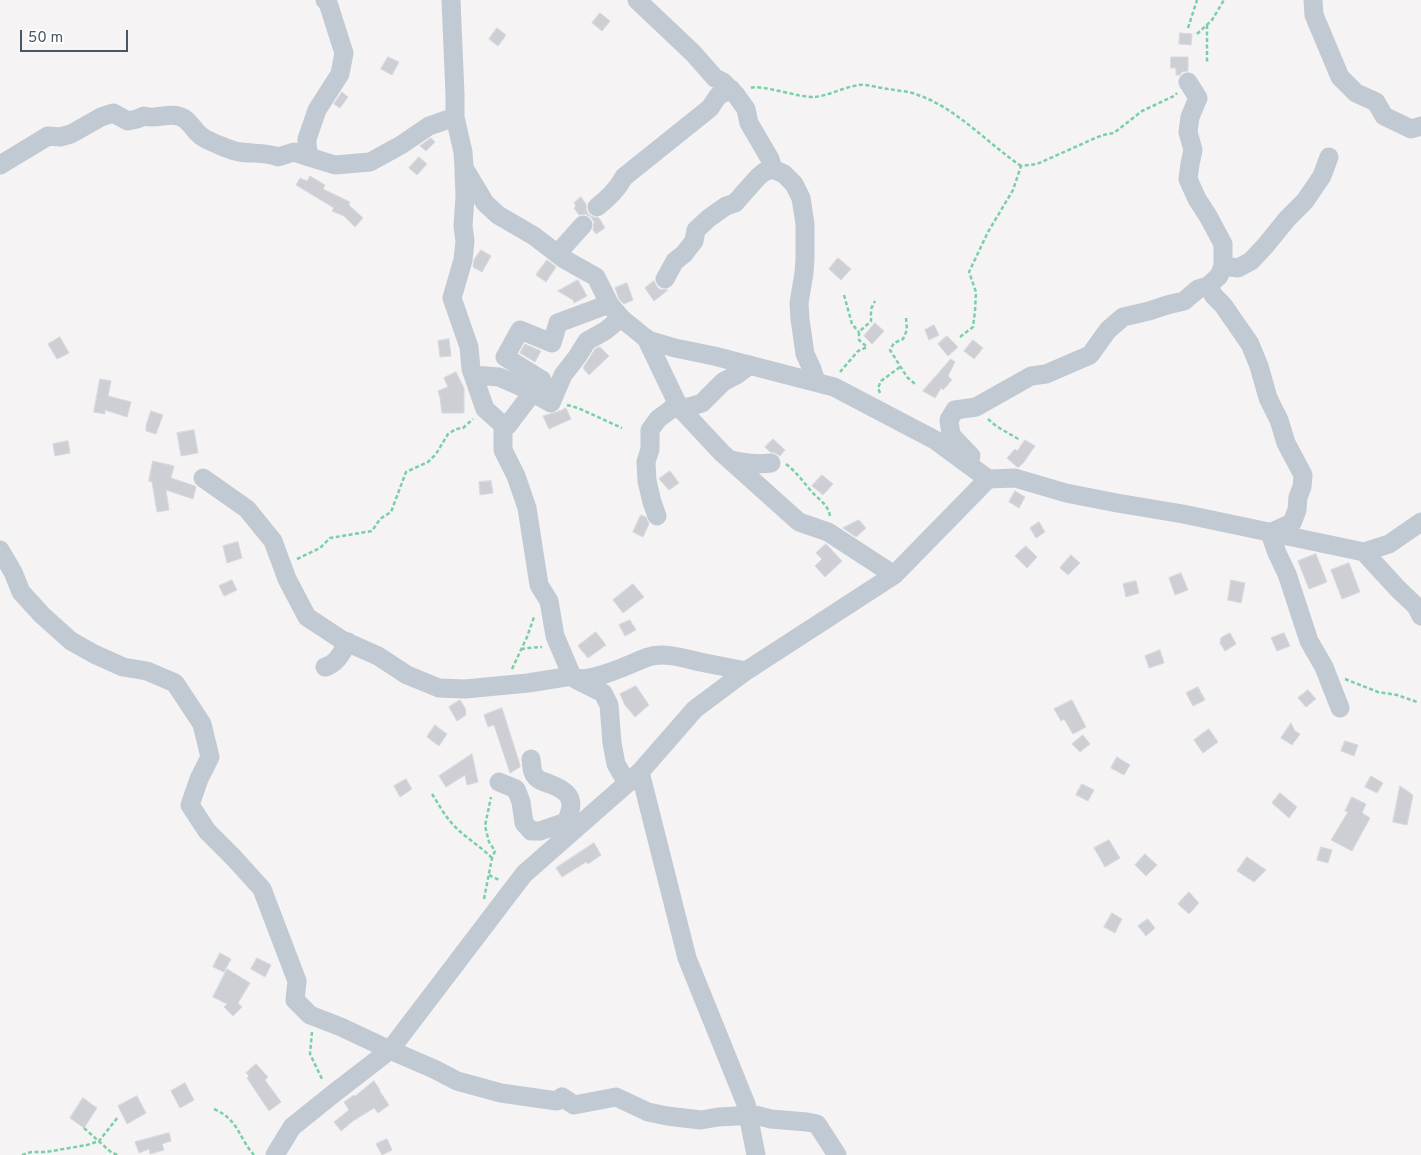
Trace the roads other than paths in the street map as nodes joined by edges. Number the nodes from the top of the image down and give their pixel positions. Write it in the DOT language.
graph roads {
  1 [pos="325,0"];
  2 [pos="451,0"];
  3 [pos="637,0"];
  4 [pos="1313,0"];
  5 [pos="1188,82"];
  6 [pos="733,91"];
  7 [pos="455,117"];
  8 [pos="1421,126"];
  9 [pos="309,157"];
  10 [pos="1329,157"];
  11 [pos="0,165"];
  12 [pos="464,168"];
  13 [pos="774,169"];
  14 [pos="597,207"];
  15 [pos="583,225"];
  16 [pos="557,254"];
  17 [pos="1223,266"];
  18 [pos="665,279"];
  19 [pos="1208,286"];
  20 [pos="615,311"];
  21 [pos="646,338"];
  22 [pos="750,365"];
  23 [pos="473,375"];
  24 [pos="816,382"];
  25 [pos="532,392"];
  26 [pos="678,407"];
  27 [pos="503,425"];
  28 [pos="729,460"];
  29 [pos="778,463"];
  30 [pos="203,478"];
  31 [pos="988,479"];
  32 [pos="657,516"];
  33 [pos="1421,522"];
  34 [pos="1270,533"];
  35 [pos="0,549"];
  36 [pos="1364,552"];
  37 [pos="894,575"];
  38 [pos="1421,616"];
  39 [pos="348,642"];
  40 [pos="325,667"];
  41 [pos="746,671"];
  42 [pos="573,678"];
  43 [pos="1340,708"];
  44 [pos="531,759"];
  45 [pos="634,777"];
  46 [pos="499,782"];
  47 [pos="568,828"];
  48 [pos="390,1050"];
  49 [pos="749,1116"];
  50 [pos="275,1155"];
  51 [pos="756,1155"];
  52 [pos="837,1155"];
  1 -- 9 [label="street"];
  2 -- 7 [label="street"];
  3 -- 6 [label="street"];
  4 -- 8 [label="street"];
  5 -- 17 [label="street"];
  6 -- 13 [label="street"];
  6 -- 14 [label="street"];
  7 -- 9 [label="street"];
  7 -- 12 [label="street"];
  9 -- 11 [label="street"];
  10 -- 17 [label="street"];
  12 -- 16 [label="street"];
  12 -- 23 [label="street"];
  13 -- 18 [label="street"];
  13 -- 24 [label="street"];
  15 -- 16 [label="street"];
  16 -- 20 [label="street"];
  17 -- 19 [label="street"];
  19 -- 31 [label="street"];
  19 -- 34 [label="street"];
  20 -- 21 [label="street"];
  20 -- 25 [label="street"];
  20 -- 25 [label="street"];
  21 -- 22 [label="street"];
  21 -- 26 [label="street"];
  22 -- 24 [label="street"];
  22 -- 26 [label="street"];
  23 -- 25 [label="street"];
  23 -- 27 [label="street"];
  24 -- 31 [label="street"];
  25 -- 27 [label="street"];
  26 -- 28 [label="street"];
  26 -- 32 [label="street"];
  27 -- 42 [label="street"];
  28 -- 29 [label="street"];
  28 -- 37 [label="street"];
  30 -- 39 [label="street"];
  31 -- 34 [label="street"];
  31 -- 37 [label="street"];
  33 -- 36 [label="street"];
  34 -- 36 [label="street"];
  34 -- 43 [label="street"];
  35 -- 48 [label="street"];
  36 -- 38 [label="street"];
  37 -- 41 [label="street"];
  39 -- 40 [label="street"];
  39 -- 42 [label="street"];
  41 -- 42 [label="street"];
  41 -- 45 [label="street"];
  42 -- 45 [label="street"];
  44 -- 47 [label="street"];
  45 -- 47 [label="street"];
  45 -- 49 [label="street"];
  46 -- 47 [label="street"];
  47 -- 48 [label="street"];
  48 -- 49 [label="street"];
  48 -- 50 [label="street"];
  49 -- 51 [label="street"];
  49 -- 52 [label="street"];
}
